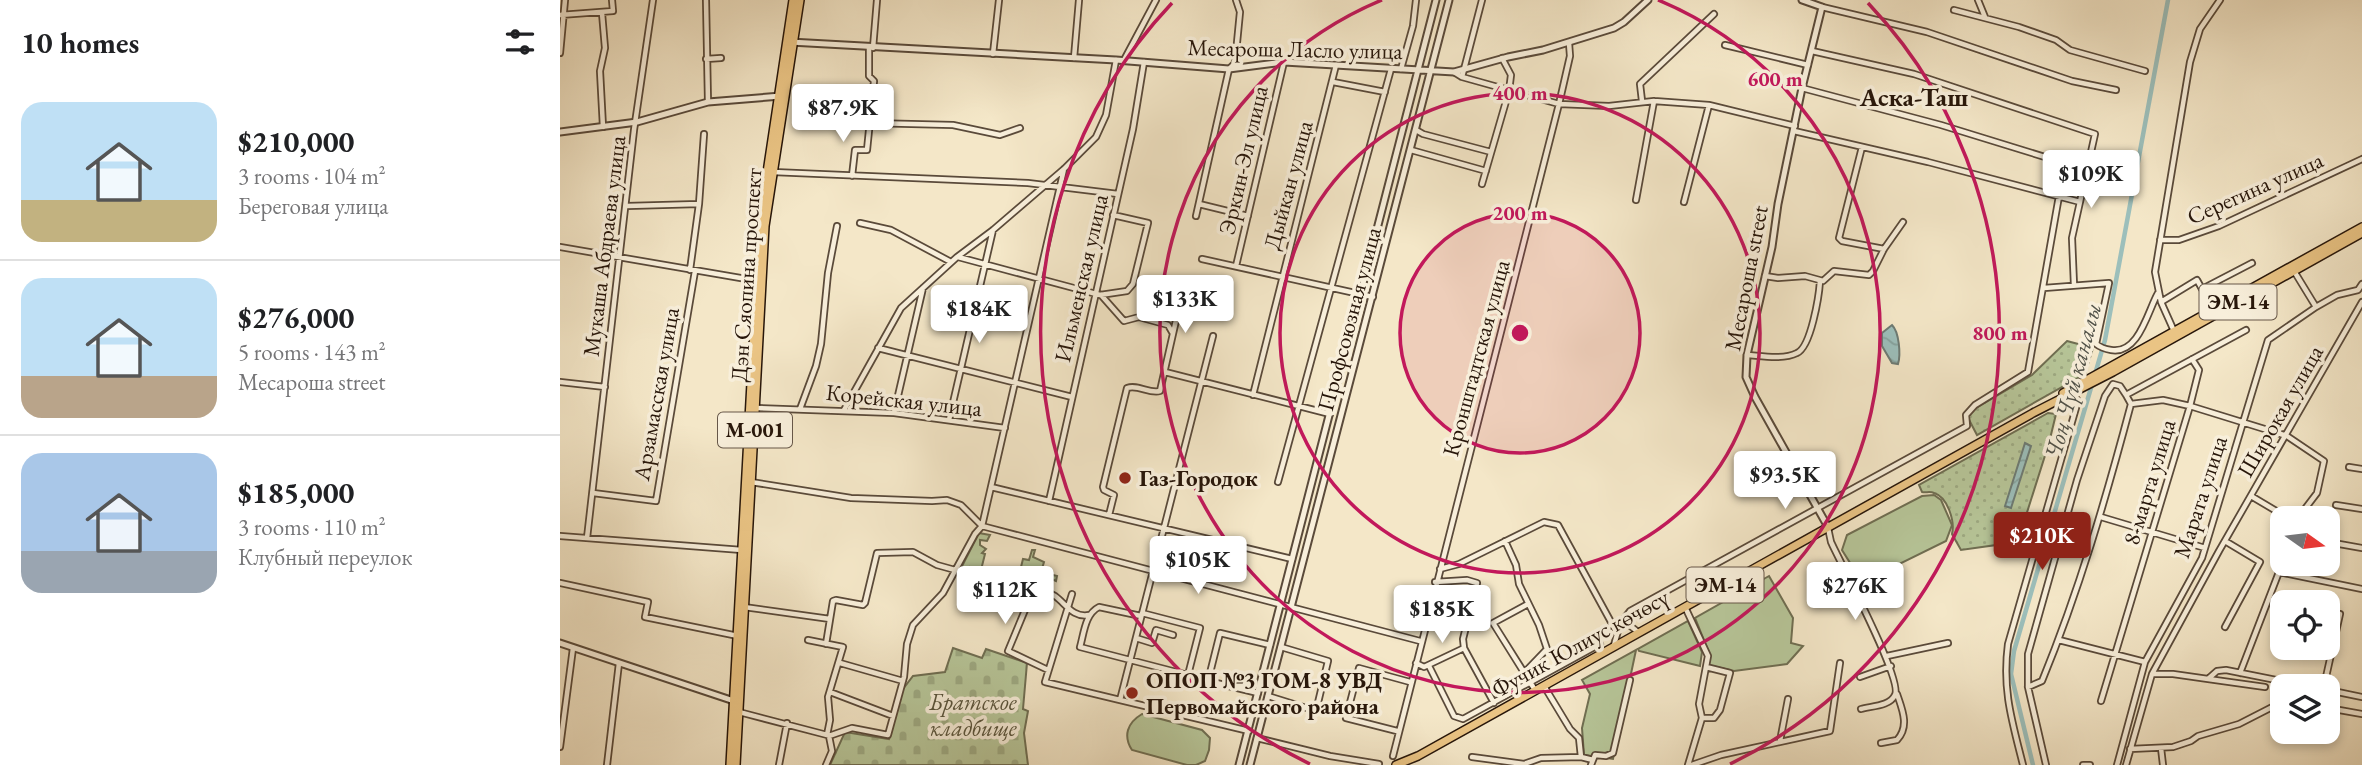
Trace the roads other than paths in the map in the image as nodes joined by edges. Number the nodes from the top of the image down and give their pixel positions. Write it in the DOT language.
graph roads {
  1 [pos="565,0"];
  2 [pos="612,0"];
  3 [pos="653,0"];
  4 [pos="706,0"];
  5 [pos="793,0"];
  6 [pos="800,0"];
  7 [pos="877,0"];
  8 [pos="999,0"];
  9 [pos="1079,0"];
  10 [pos="1156,0"];
  11 [pos="1236,0"];
  12 [pos="1416,0"];
  13 [pos="1436,0"];
  14 [pos="1449,0"];
  15 [pos="1482,0"];
  16 [pos="1648,0"];
  17 [pos="1802,0"];
  18 [pos="1978,0"];
  19 [pos="2220,0"];
  20 [pos="1822,7"];
  21 [pos="1954,10"];
  22 [pos="602,13"];
  23 [pos="1714,14"];
  24 [pos="562,15"];
  25 [pos="1985,18"];
  26 [pos="790,42"];
  27 [pos="1569,43"];
  28 [pos="1725,45"];
  29 [pos="871,48"];
  30 [pos="1812,51"];
  31 [pos="560,53"];
  32 [pos="993,54"];
  33 [pos="721,58"];
  34 [pos="1074,58"];
  35 [pos="1502,58"];
  36 [pos="706,59"];
  37 [pos="1116,60"];
  38 [pos="1124,60"];
  39 [pos="1144,62"];
  40 [pos="1284,62"];
  41 [pos="1336,65"];
  42 [pos="1808,65"];
  43 [pos="1465,68"];
  44 [pos="1229,69"];
  45 [pos="1391,69"];
  46 [pos="1401,69"];
  47 [pos="1419,69"];
  48 [pos="1431,71"];
  49 [pos="2145,71"];
  50 [pos="1454,72"];
  51 [pos="1462,77"];
  52 [pos="1333,82"];
  53 [pos="1802,88"];
  54 [pos="1509,90"];
  55 [pos="2116,90"];
  56 [pos="1385,92"];
  57 [pos="781,96"];
  58 [pos="1642,101"];
  59 [pos="1654,101"];
  60 [pos="708,102"];
  61 [pos="1559,104"];
  62 [pos="1709,105"];
  63 [pos="637,122"];
  64 [pos="870,122"];
  65 [pos="603,127"];
  66 [pos="1020,128"];
  67 [pos="1794,128"];
  68 [pos="1416,130"];
  69 [pos="560,132"];
  70 [pos="704,134"];
  71 [pos="1862,147"];
  72 [pos="1411,150"];
  73 [pos="1491,152"];
  74 [pos="2362,159"];
  75 [pos="1064,169"];
  76 [pos="2087,170"];
  77 [pos="1486,171"];
  78 [pos="772,172"];
  79 [pos="852,176"];
  80 [pos="1482,184"];
  81 [pos="1044,185"];
  82 [pos="1060,186"];
  83 [pos="1118,194"];
  84 [pos="2059,196"];
  85 [pos="1636,200"];
  86 [pos="1684,202"];
  87 [pos="2080,202"];
  88 [pos="699,204"];
  89 [pos="1199,204"];
  90 [pos="627,206"];
  91 [pos="1113,215"];
  92 [pos="1196,216"];
  93 [pos="1248,216"];
  94 [pos="1903,222"];
  95 [pos="860,223"];
  96 [pos="837,226"];
  97 [pos="2362,227"];
  98 [pos="993,230"];
  99 [pos="2362,233"];
  100 [pos="2160,240"];
  101 [pos="560,247"];
  102 [pos="1884,248"];
  103 [pos="620,257"];
  104 [pos="957,257"];
  105 [pos="1202,259"];
  106 [pos="951,262"];
  107 [pos="2252,263"];
  108 [pos="985,264"];
  109 [pos="1236,266"];
  110 [pos="692,271"];
  111 [pos="2294,271"];
  112 [pos="1765,276"];
  113 [pos="1040,278"];
  114 [pos="1282,278"];
  115 [pos="760,281"];
  116 [pos="1820,281"];
  117 [pos="2362,284"];
  118 [pos="2074,285"];
  119 [pos="923,287"];
  120 [pos="1330,288"];
  121 [pos="2044,288"];
  122 [pos="2159,292"];
  123 [pos="1098,293"];
  124 [pos="1182,294"];
  125 [pos="1360,294"];
  126 [pos="1373,297"];
  127 [pos="2161,302"];
  128 [pos="2362,302"];
  129 [pos="2316,307"];
  130 [pos="2246,330"];
  131 [pos="2174,331"];
  132 [pos="1172,334"];
  133 [pos="1213,336"];
  134 [pos="878,348"];
  135 [pos="1747,355"];
  136 [pos="908,356"];
  137 [pos="2192,359"];
  138 [pos="2114,368"];
  139 [pos="961,369"];
  140 [pos="1166,372"];
  141 [pos="561,381"];
  142 [pos="1016,382"];
  143 [pos="1201,382"];
  144 [pos="605,387"];
  145 [pos="2077,388"];
  146 [pos="1252,395"];
  147 [pos="2126,395"];
  148 [pos="1072,397"];
  149 [pos="2131,404"];
  150 [pos="2190,406"];
  151 [pos="1299,407"];
  152 [pos="756,408"];
  153 [pos="800,409"];
  154 [pos="844,410"];
  155 [pos="894,413"];
  156 [pos="2033,413"];
  157 [pos="1330,414"];
  158 [pos="949,420"];
  159 [pos="2243,423"];
  160 [pos="1005,428"];
  161 [pos="2287,436"];
  162 [pos="2349,467"];
  163 [pos="2362,469"];
  164 [pos="747,482"];
  165 [pos="1278,482"];
  166 [pos="991,487"];
  167 [pos="593,493"];
  168 [pos="2251,496"];
  169 [pos="1049,501"];
  170 [pos="2336,505"];
  171 [pos="2307,506"];
  172 [pos="2270,507"];
  173 [pos="1816,508"];
  174 [pos="2362,509"];
  175 [pos="1109,515"];
  176 [pos="2101,517"];
  177 [pos="982,526"];
  178 [pos="1828,527"];
  179 [pos="1164,528"];
  180 [pos="2152,532"];
  181 [pos="560,536"];
  182 [pos="587,538"];
  183 [pos="1505,541"];
  184 [pos="2225,541"];
  185 [pos="2340,544"];
  186 [pos="2205,548"];
  187 [pos="2362,548"];
  188 [pos="743,550"];
  189 [pos="1292,559"];
  190 [pos="955,570"];
  191 [pos="1439,570"];
  192 [pos="1153,571"];
  193 [pos="1435,582"];
  194 [pos="560,583"];
  195 [pos="1033,586"];
  196 [pos="2362,589"];
  197 [pos="1072,594"];
  198 [pos="1281,604"];
  199 [pos="1528,604"];
  200 [pos="742,607"];
  201 [pos="1066,607"];
  202 [pos="1292,607"];
  203 [pos="1685,607"];
  204 [pos="1025,610"];
  205 [pos="1142,614"];
  206 [pos="1089,615"];
  207 [pos="830,619"];
  208 [pos="1623,620"];
  209 [pos="2225,627"];
  210 [pos="1617,633"];
  211 [pos="1639,633"];
  212 [pos="1173,635"];
  213 [pos="738,636"];
  214 [pos="1136,638"];
  215 [pos="808,640"];
  216 [pos="2059,640"];
  217 [pos="1420,641"];
  218 [pos="560,643"];
  219 [pos="826,643"];
  220 [pos="1600,643"];
  221 [pos="1948,643"];
  222 [pos="1270,645"];
  223 [pos="1614,646"];
  224 [pos="1281,647"];
  225 [pos="573,648"];
  226 [pos="1464,648"];
  227 [pos="1887,656"];
  228 [pos="2115,656"];
  229 [pos="1130,660"];
  230 [pos="1415,662"];
  231 [pos="2145,662"];
  232 [pos="619,663"];
  233 [pos="840,663"];
  234 [pos="1840,663"];
  235 [pos="1429,666"];
  236 [pos="1891,666"];
  237 [pos="1706,667"];
  238 [pos="1048,670"];
  239 [pos="1524,673"];
  240 [pos="2241,673"];
  241 [pos="2152,674"];
  242 [pos="1860,677"];
  243 [pos="2208,679"];
  244 [pos="2270,679"];
  245 [pos="1630,680"];
  246 [pos="903,681"];
  247 [pos="1410,682"];
  248 [pos="1544,685"];
  249 [pos="1533,687"];
  250 [pos="2028,687"];
  251 [pos="2265,687"];
  252 [pos="830,692"];
  253 [pos="2340,692"];
  254 [pos="1258,693"];
  255 [pos="1897,693"];
  256 [pos="1268,696"];
  257 [pos="2362,697"];
  258 [pos="1788,699"];
  259 [pos="1120,700"];
  260 [pos="2101,701"];
  261 [pos="737,702"];
  262 [pos="1494,703"];
  263 [pos="2270,708"];
  264 [pos="562,709"];
  265 [pos="1861,709"];
  266 [pos="2340,710"];
  267 [pos="739,712"];
  268 [pos="2362,714"];
  269 [pos="893,716"];
  270 [pos="1702,718"];
  271 [pos="787,723"];
  272 [pos="1249,731"];
  273 [pos="1397,731"];
  274 [pos="828,736"];
  275 [pos="1257,738"];
  276 [pos="1780,741"];
  277 [pos="1881,743"];
  278 [pos="560,747"];
  279 [pos="2161,748"];
  280 [pos="2130,749"];
  281 [pos="1393,756"];
  282 [pos="1472,757"];
  283 [pos="1581,757"];
  284 [pos="1592,763"];
  285 [pos="1379,764"];
  286 [pos="1400,764"];
  287 [pos="607,765"];
  288 [pos="730,765"];
  289 [pos="736,765"];
  290 [pos="779,765"];
  291 [pos="826,765"];
  292 [pos="1240,765"];
  293 [pos="1250,765"];
  294 [pos="1690,765"];
  295 [pos="2023,765"];
  296 [pos="2046,765"];
  297 [pos="2084,765"];
  298 [pos="2090,765"];
  299 [pos="2117,765"];
  300 [pos="2126,765"];
  301 [pos="2163,765"];
  1 -- 24 [label="street"];
  2 -- 22 [label="street"];
  3 -- 63 [label="street, Мукаша Абдраева улица"];
  4 -- 36 [label="street"];
  5 -- 26 [label="main road, Дэн Сяопина проспект / M-001"];
  6 -- 26 [label="main road, Дэн Сяопина проспект / M-001"];
  7 -- 29 [label="street"];
  8 -- 32 [label="street"];
  9 -- 34 [label="street"];
  10 -- 38 [label="street"];
  11 -- 44 [label="street"];
  12 -- 46 [label="street"];
  13 -- 47 [label="street, Профсоюзная улица"];
  14 -- 48 [label="street, Профсоюзная улица"];
  15 -- 43 [label="street"];
  16 -- 27 [label="street"];
  17 -- 20 [label="street"];
  18 -- 25 [label="street"];
  19 -- 100 [label="street"];
  20 -- 30 [label="street, Месароша street"];
  20 -- 55 [label="street"];
  21 -- 25 [label="street"];
  22 -- 24 [label="street"];
  22 -- 65 [label="street"];
  23 -- 58 [label="street"];
  24 -- 31 [label="street"];
  25 -- 49 [label="street"];
  26 -- 29 [label="street, Месароша Ласло улица"];
  26 -- 57 [label="main road, Дэн Сяопина проспект / M-001"];
  27 -- 35 [label="street"];
  27 -- 61 [label="street, Кронштадтская улица"];
  28 -- 42 [label="street"];
  29 -- 32 [label="street, Месароша Ласло улица"];
  29 -- 64 [label="street"];
  30 -- 42 [label="street, Месароша street"];
  30 -- 76 [label="street"];
  32 -- 34 [label="street, Месароша Ласло улица"];
  33 -- 36 [label="street"];
  34 -- 37 [label="street, Месароша Ласло улица"];
  35 -- 43 [label="street"];
  35 -- 54 [label="street"];
  36 -- 60 [label="street"];
  37 -- 38 [label="street, Месароша Ласло улица"];
  37 -- 75 [label="street"];
  38 -- 39 [label="street, Месароша Ласло улица"];
  39 -- 44 [label="street, Месароша Ласло улица"];
  39 -- 83 [label="street, Ильменская улица"];
  40 -- 41 [label="street, Месароша Ласло улица"];
  40 -- 44 [label="street, Месароша Ласло улица"];
  40 -- 93 [label="street, Эркин-Эл улица"];
  41 -- 45 [label="street, Месароша Ласло улица"];
  41 -- 52 [label="street, Дыйкан улица"];
  42 -- 53 [label="street, Месароша street"];
  43 -- 50 [label="street"];
  43 -- 51 [label="street"];
  44 -- 89 [label="street"];
  45 -- 46 [label="street, Месароша Ласло улица"];
  45 -- 56 [label="street, Профсоюзная улица"];
  46 -- 47 [label="street, Месароша Ласло улица"];
  47 -- 48 [label="street, Месароша Ласло улица"];
  47 -- 125 [label="street, Профсоюзная улица"];
  48 -- 50 [label="street, Месароша Ласло улица"];
  48 -- 68 [label="street, Профсоюзная улица"];
  50 -- 51 [label="street, Месароша Ласло улица"];
  51 -- 54 [label="street, Месароша Ласло улица"];
  52 -- 56 [label="street"];
  52 -- 114 [label="street, Дыйкан улица"];
  53 -- 67 [label="street, Месароша street"];
  53 -- 76 [label="street"];
  54 -- 61 [label="street, Месароша Ласло улица"];
  54 -- 73 [label="street"];
  56 -- 120 [label="street, Профсоюзная улица"];
  57 -- 60 [label="street"];
  57 -- 78 [label="main road, Дэн Сяопина проспект / M-001"];
  57 -- 115 [label="main road, Дэн Сяопина проспект / M-001"];
  58 -- 59 [label="street, Месароша Ласло улица"];
  58 -- 61 [label="street, Месароша Ласло улица"];
  59 -- 62 [label="street, Месароша Ласло улица"];
  59 -- 85 [label="street"];
  60 -- 63 [label="street"];
  61 -- 191 [label="street, Кронштадтская улица"];
  62 -- 67 [label="street, Месароша Ласло улица"];
  62 -- 86 [label="street"];
  63 -- 65 [label="street"];
  63 -- 90 [label="street, Мукаша Абдраева улица"];
  64 -- 66 [label="street"];
  64 -- 79 [label="street"];
  65 -- 69 [label="street"];
  67 -- 71 [label="street, Месароша Ласло улица"];
  67 -- 112 [label="street, Месароша street"];
  68 -- 72 [label="street, Профсоюзная улица"];
  68 -- 73 [label="street"];
  70 -- 88 [label="street, Арзамасская улица"];
  71 -- 84 [label="street, Месароша Ласло улица"];
  71 -- 102 [label="street"];
  72 -- 77 [label="street"];
  72 -- 126 [label="street, Профсоюзная улица"];
  73 -- 77 [label="street"];
  74 -- 100 [label="street, Серегина улица"];
  75 -- 81 [label="street"];
  75 -- 82 [label="street"];
  76 -- 87 [label="street"];
  77 -- 80 [label="street"];
  78 -- 79 [label="street"];
  78 -- 115 [label="main road, Дэн Сяопина проспект / M-001"];
  79 -- 81 [label="street"];
  81 -- 82 [label="street"];
  81 -- 98 [label="street"];
  82 -- 83 [label="street"];
  82 -- 113 [label="street"];
  83 -- 91 [label="street, Ильменская улица"];
  84 -- 87 [label="street, Месароша Ласло улица"];
  84 -- 121 [label="street"];
  87 -- 118 [label="street"];
  88 -- 90 [label="street"];
  88 -- 110 [label="street, Арзамасская улица"];
  89 -- 92 [label="street"];
  89 -- 93 [label="street"];
  90 -- 103 [label="street, Мукаша Абдраева улица"];
  91 -- 123 [label="street, Ильменская улица"];
  91 -- 123 [label="street"];
  93 -- 109 [label="street, Эркин-Эл улица"];
  94 -- 102 [label="street"];
  95 -- 106 [label="street"];
  96 -- 153 [label="street, Корейская улица"];
  97 -- 131 [label="main road, ЭМ-14"];
  98 -- 104 [label="street"];
  98 -- 108 [label="street"];
  99 -- 111 [label="main road, ЭМ-14"];
  100 -- 122 [label="street"];
  101 -- 103 [label="street"];
  102 -- 116 [label="street"];
  103 -- 110 [label="street"];
  103 -- 144 [label="street, Мукаша Абдраева улица"];
  104 -- 106 [label="street"];
  104 -- 108 [label="street"];
  105 -- 109 [label="street"];
  106 -- 119 [label="street"];
  107 -- 127 [label="street"];
  108 -- 113 [label="street"];
  108 -- 139 [label="street"];
  109 -- 114 [label="street"];
  110 -- 115 [label="street"];
  110 -- 167 [label="street, Арзамасская улица"];
  111 -- 129 [label="street"];
  111 -- 138 [label="main road, ЭМ-14"];
  112 -- 116 [label="street"];
  112 -- 135 [label="street, Месароша street"];
  113 -- 123 [label="street"];
  113 -- 142 [label="street"];
  114 -- 120 [label="street"];
  114 -- 146 [label="street, Дыйкан улица"];
  115 -- 152 [label="main road, Дэн Сяопина проспект / M-001"];
  115 -- 164 [label="main road, Дэн Сяопина проспект / M-001"];
  116 -- 135 [label="street"];
  117 -- 129 [label="street, Марата улица"];
  118 -- 121 [label="street"];
  118 -- 122 [label="street"];
  119 -- 134 [label="street"];
  119 -- 136 [label="street"];
  120 -- 125 [label="street"];
  120 -- 151 [label="street, Профсоюзная улица"];
  121 -- 173 [label="street"];
  122 -- 127 [label="street"];
  123 -- 132 [label="street"];
  123 -- 148 [label="street, Ильменская улица"];
  124 -- 132 [label="street"];
  125 -- 126 [label="street"];
  125 -- 157 [label="street, Профсоюзная улица"];
  126 -- 202 [label="street, Профсоюзная улица"];
  127 -- 131 [label="street"];
  128 -- 161 [label="street, Широкая улица"];
  129 -- 159 [label="street, Марата улица"];
  130 -- 137 [label="street"];
  131 -- 138 [label="main road, ЭМ-14"];
  132 -- 140 [label="street"];
  133 -- 143 [label="street"];
  134 -- 136 [label="street"];
  134 -- 154 [label="street"];
  135 -- 173 [label="street, Месароша street"];
  136 -- 139 [label="street"];
  136 -- 155 [label="street"];
  137 -- 147 [label="street"];
  137 -- 150 [label="street, 8-марта улица"];
  138 -- 145 [label="main road, ЭМ-14"];
  139 -- 142 [label="street"];
  139 -- 158 [label="street"];
  140 -- 143 [label="street"];
  140 -- 175 [label="street"];
  141 -- 144 [label="street"];
  142 -- 148 [label="street"];
  142 -- 160 [label="street"];
  143 -- 146 [label="street"];
  143 -- 179 [label="street"];
  144 -- 167 [label="street, Мукаша Абдраева улица"];
  145 -- 156 [label="main road, ЭМ-14"];
  145 -- 156 [label="main road, ЭМ-14"];
  145 -- 295 [label="street"];
  146 -- 151 [label="street"];
  147 -- 149 [label="street"];
  147 -- 250 [label="street"];
  148 -- 169 [label="street, Ильменская улица"];
  149 -- 150 [label="street"];
  149 -- 176 [label="street"];
  150 -- 159 [label="street"];
  150 -- 180 [label="street, 8-марта улица"];
  151 -- 157 [label="street"];
  151 -- 165 [label="street, Профсоюзная улица"];
  152 -- 153 [label="street, Корейская улица"];
  152 -- 164 [label="main road, Дэн Сяопина проспект / M-001"];
  153 -- 154 [label="street, Корейская улица"];
  154 -- 155 [label="street, Корейская улица"];
  155 -- 158 [label="street, Корейская улица"];
  156 -- 178 [label="main road, Фучик Юлиус көчөсү / ЭМ-14"];
  157 -- 189 [label="street, Профсоюзная улица"];
  158 -- 160 [label="street, Корейская улица"];
  159 -- 161 [label="street"];
  159 -- 186 [label="street, Марата улица"];
  160 -- 166 [label="street"];
  161 -- 168 [label="street, Широкая улица"];
  161 -- 171 [label="street"];
  162 -- 163 [label="street"];
  164 -- 177 [label="street"];
  164 -- 188 [label="main road, Дэн Сяопина проспект / M-001"];
  164 -- 200 [label="main road, Дэн Сяопина проспект / M-001"];
  166 -- 169 [label="street"];
  166 -- 177 [label="street"];
  167 -- 182 [label="street, Мукаша Абдраева улица"];
  168 -- 172 [label="street"];
  168 -- 184 [label="street, Широкая улица"];
  169 -- 175 [label="street"];
  170 -- 174 [label="street"];
  173 -- 178 [label="street, Месароша street"];
  173 -- 208 [label="street"];
  175 -- 179 [label="street"];
  176 -- 180 [label="street"];
  176 -- 216 [label="street"];
  177 -- 190 [label="street"];
  177 -- 192 [label="street"];
  178 -- 203 [label="main road, Фучик Юлиус көчөсү / ЭМ-14"];
  178 -- 227 [label="street, Месароша street"];
  179 -- 189 [label="street"];
  179 -- 192 [label="street"];
  180 -- 186 [label="street"];
  180 -- 228 [label="street, 8-марта улица"];
  181 -- 182 [label="street"];
  182 -- 188 [label="street"];
  183 -- 191 [label="street"];
  183 -- 199 [label="street"];
  183 -- 210 [label="street"];
  184 -- 209 [label="street"];
  184 -- 241 [label="street, Широкая улица"];
  185 -- 187 [label="street"];
  186 -- 231 [label="street, Марата улица"];
  188 -- 200 [label="main road, Дэн Сяопина проспект / M-001"];
  189 -- 198 [label="street, Профсоюзная улица"];
  190 -- 207 [label="street"];
  190 -- 246 [label="street"];
  191 -- 193 [label="street, Кронштадтская улица"];
  192 -- 198 [label="street"];
  192 -- 205 [label="street"];
  193 -- 217 [label="street, Кронштадтская улица"];
  193 -- 226 [label="street"];
  194 -- 213 [label="street"];
  195 -- 201 [label="street"];
  196 -- 240 [label="street"];
  197 -- 201 [label="street"];
  198 -- 202 [label="street"];
  198 -- 222 [label="street, Профсоюзная улица"];
  199 -- 239 [label="street"];
  199 -- 239 [label="street"];
  200 -- 207 [label="street"];
  200 -- 213 [label="main road, Дэн Сяопина проспект / M-001"];
  200 -- 261 [label="main road, Дэн Сяопина проспект / M-001"];
  201 -- 206 [label="street"];
  201 -- 238 [label="street"];
  202 -- 217 [label="street"];
  202 -- 224 [label="street, Профсоюзная улица"];
  203 -- 211 [label="main road, Фучик Юлиус көчөсү / ЭМ-14"];
  203 -- 237 [label="street"];
  204 -- 238 [label="street"];
  205 -- 206 [label="street"];
  205 -- 214 [label="street"];
  205 -- 229 [label="street"];
  206 -- 229 [label="street"];
  207 -- 219 [label="street"];
  208 -- 210 [label="street"];
  208 -- 211 [label="street"];
  210 -- 223 [label="street"];
  211 -- 223 [label="main road, Фучик Юлиус көчөсү / ЭМ-14"];
  212 -- 214 [label="street"];
  213 -- 261 [label="main road, Дэн Сяопина проспект / M-001"];
  214 -- 229 [label="street"];
  215 -- 219 [label="street"];
  216 -- 228 [label="street"];
  216 -- 250 [label="street"];
  217 -- 230 [label="street, Кронштадтская улица"];
  218 -- 225 [label="street"];
  219 -- 233 [label="street"];
  220 -- 249 [label="street"];
  221 -- 227 [label="street"];
  222 -- 254 [label="street, Профсоюзная улица"];
  222 -- 254 [label="street"];
  223 -- 248 [label="main road, Фучик Юлиус көчөсү / ЭМ-14"];
  224 -- 256 [label="street, Профсоюзная улица"];
  224 -- 256 [label="street"];
  225 -- 232 [label="street"];
  225 -- 264 [label="street"];
  226 -- 235 [label="street"];
  226 -- 262 [label="street"];
  227 -- 236 [label="street, Месароша street"];
  228 -- 231 [label="street"];
  228 -- 260 [label="street, 8-марта улица"];
  229 -- 259 [label="street"];
  230 -- 235 [label="street"];
  230 -- 247 [label="street, Кронштадтская улица"];
  231 -- 299 [label="street, Марата улица"];
  232 -- 261 [label="street"];
  232 -- 287 [label="street"];
  233 -- 246 [label="street"];
  233 -- 252 [label="street"];
  234 -- 276 [label="street"];
  235 -- 262 [label="street"];
  236 -- 242 [label="street"];
  236 -- 255 [label="street, Месароша street"];
  237 -- 270 [label="street"];
  237 -- 270 [label="street"];
  238 -- 259 [label="street"];
  239 -- 249 [label="street"];
  240 -- 243 [label="street"];
  240 -- 244 [label="street"];
  241 -- 243 [label="street"];
  241 -- 280 [label="street, Широкая улица"];
  243 -- 251 [label="street"];
  245 -- 284 [label="street"];
  246 -- 269 [label="street"];
  247 -- 273 [label="street, Кронштадтская улица"];
  247 -- 273 [label="street"];
  248 -- 249 [label="main road, Фучик Юлиус көчөсү / ЭМ-14"];
  248 -- 283 [label="street"];
  249 -- 262 [label="street"];
  249 -- 286 [label="main road, Фучик Юлиус көчөсү / ЭМ-14"];
  250 -- 296 [label="street"];
  252 -- 269 [label="street"];
  252 -- 274 [label="street"];
  253 -- 257 [label="street"];
  254 -- 272 [label="street, Профсоюзная улица"];
  255 -- 265 [label="street"];
  255 -- 277 [label="street, Месароша street"];
  256 -- 275 [label="street, Профсоюзная улица"];
  258 -- 276 [label="street"];
  259 -- 272 [label="street"];
  261 -- 267 [label="main road, Дэн Сяопина проспект / M-001"];
  261 -- 288 [label="main road, Дэн Сяопина проспект / M-001"];
  263 -- 279 [label="street"];
  264 -- 278 [label="street"];
  266 -- 268 [label="street"];
  267 -- 271 [label="street"];
  267 -- 289 [label="main road, Дэн Сяопина проспект / M-001"];
  269 -- 274 [label="street"];
  270 -- 294 [label="street"];
  271 -- 274 [label="street"];
  271 -- 290 [label="street"];
  272 -- 292 [label="street, Профсоюзная улица"];
  273 -- 281 [label="street, Кронштадтская улица"];
  274 -- 291 [label="street"];
  275 -- 285 [label="street"];
  275 -- 293 [label="street, Профсоюзная улица"];
  276 -- 294 [label="street"];
  279 -- 280 [label="street"];
  279 -- 301 [label="street"];
  280 -- 300 [label="street, Широкая улица"];
  282 -- 283 [label="street"];
  283 -- 284 [label="street"];
  297 -- 298 [label="street"];
}
